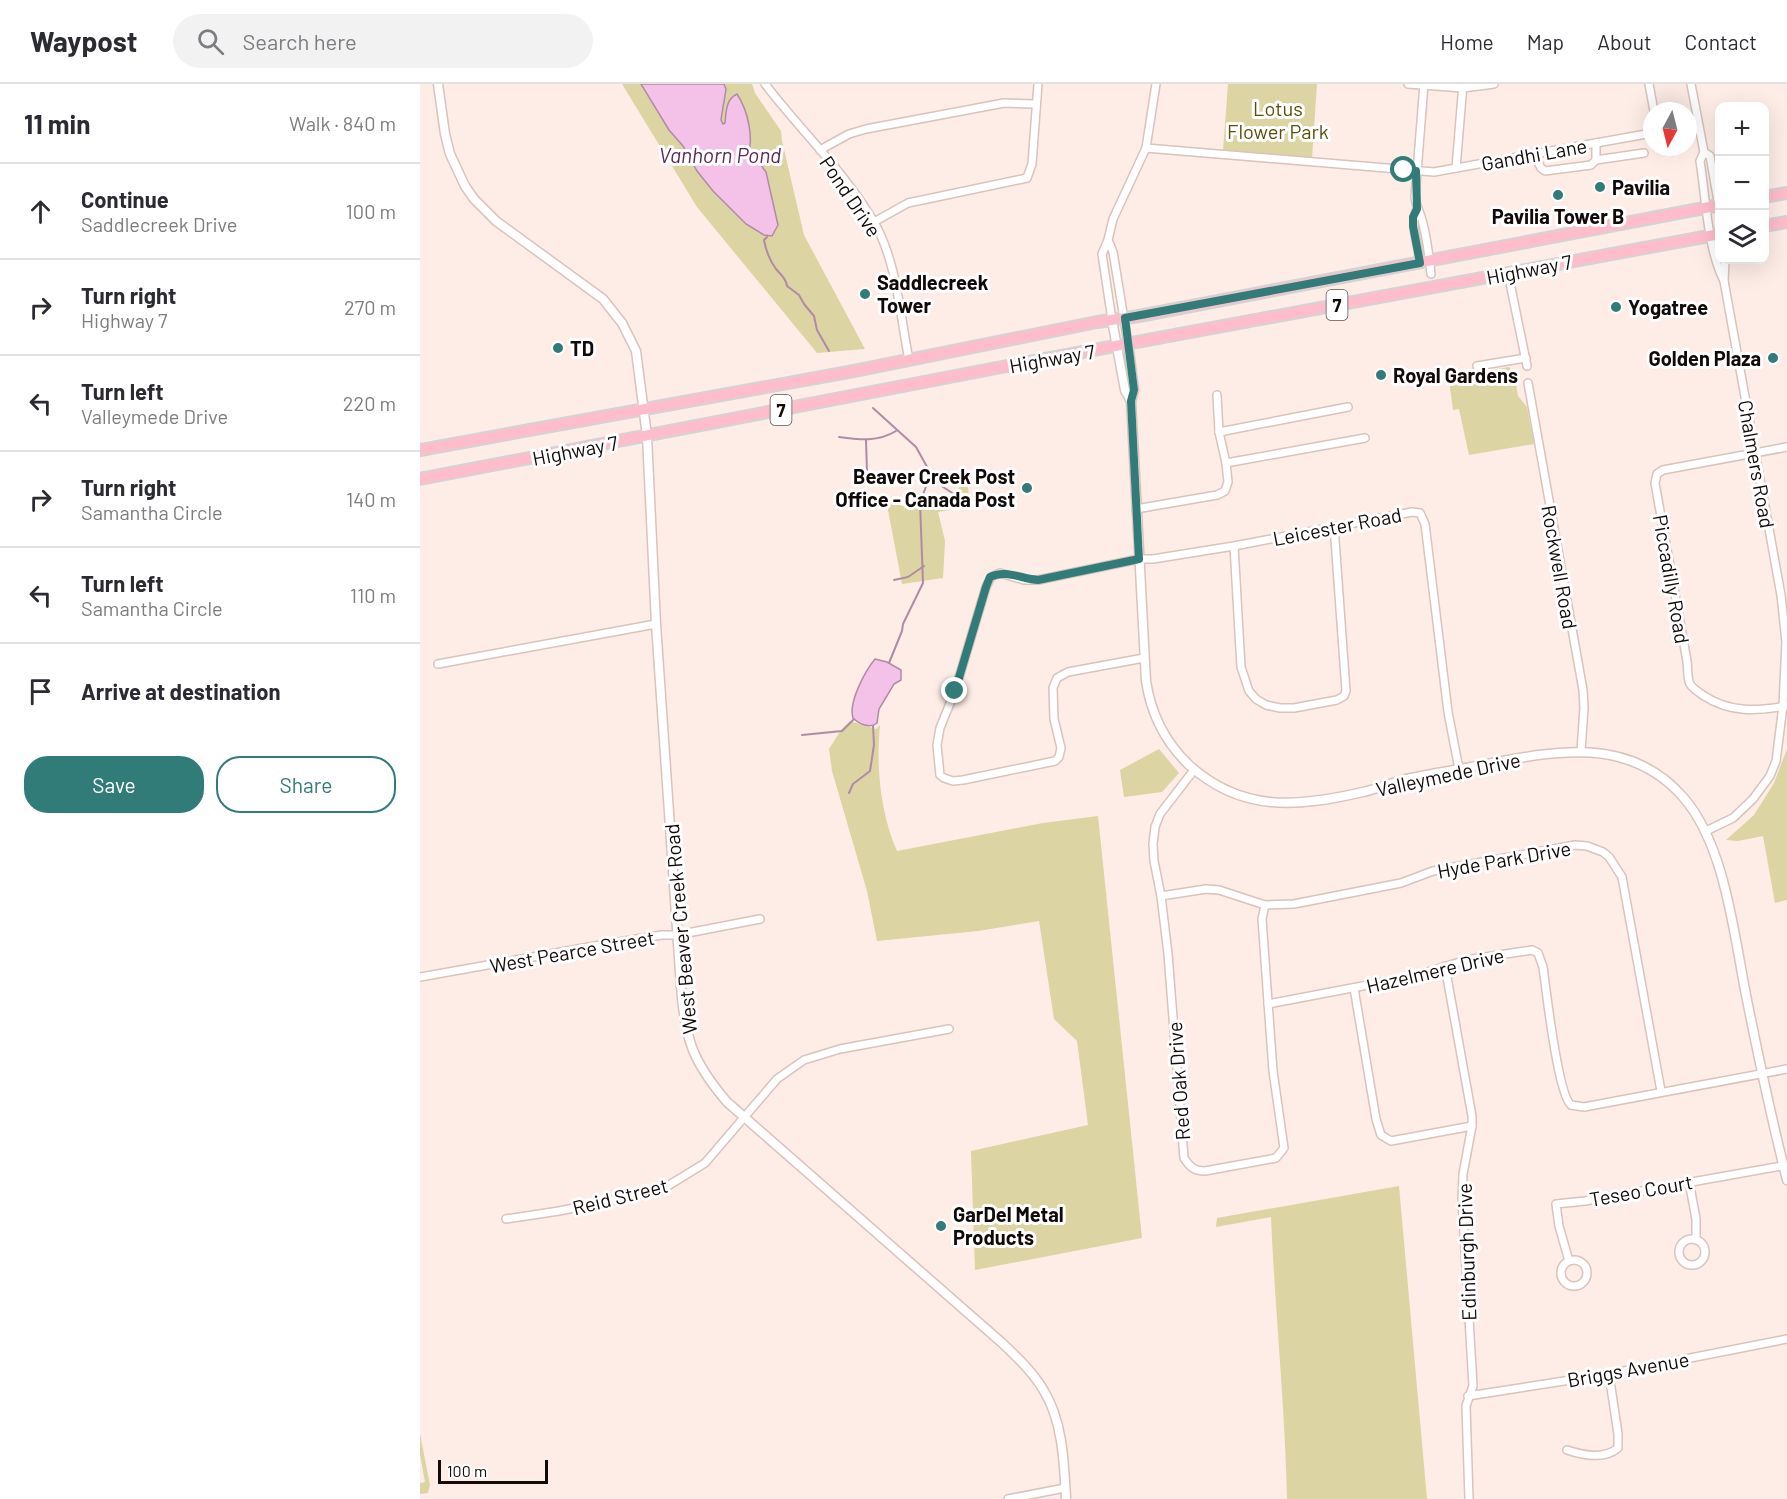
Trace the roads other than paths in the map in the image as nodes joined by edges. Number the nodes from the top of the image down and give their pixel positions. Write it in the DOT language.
graph roads {
  1 [pos="438,84"];
  2 [pos="765,84"];
  3 [pos="1038,84"];
  4 [pos="1156,84"];
  5 [pos="1408,84"];
  6 [pos="1494,84"];
  7 [pos="1649,84"];
  8 [pos="1690,84"];
  9 [pos="1424,85"];
  10 [pos="1463,86"];
  11 [pos="1652,102"];
  12 [pos="1035,104"];
  13 [pos="1698,124"];
  14 [pos="1643,135"];
  15 [pos="1596,143"];
  16 [pos="1146,148"];
  17 [pos="820,150"];
  18 [pos="1643,153"];
  19 [pos="1704,153"];
  20 [pos="1534,154"];
  21 [pos="1596,160"];
  22 [pos="1456,168"];
  23 [pos="1416,171"];
  24 [pos="1715,184"];
  25 [pos="1787,194"];
  26 [pos="1769,197"];
  27 [pos="1707,207"];
  28 [pos="1715,207"];
  29 [pos="874,222"];
  30 [pos="1787,222"];
  31 [pos="1769,225"];
  32 [pos="1715,235"];
  33 [pos="1108,240"];
  34 [pos="1425,262"];
  35 [pos="1717,264"];
  36 [pos="1725,264"];
  37 [pos="1508,273"];
  38 [pos="1431,274"];
  39 [pos="1725,281"];
  40 [pos="1125,318"];
  41 [pos="1112,320"];
  42 [pos="1128,343"];
  43 [pos="1117,346"];
  44 [pos="909,360"];
  45 [pos="1477,366"];
  46 [pos="1528,383"];
  47 [pos="1217,395"];
  48 [pos="1131,401"];
  49 [pos="1348,407"];
  50 [pos="645,415"];
  51 [pos="1219,432"];
  52 [pos="647,436"];
  53 [pos="1365,438"];
  54 [pos="1787,447"];
  55 [pos="420,450"];
  56 [pos="1755,452"];
  57 [pos="1226,463"];
  58 [pos="420,479"];
  59 [pos="1136,509"];
  60 [pos="1334,526"];
  61 [pos="1234,546"];
  62 [pos="1139,559"];
  63 [pos="656,624"];
  64 [pos="1144,658"];
  65 [pos="438,664"];
  66 [pos="1785,706"];
  67 [pos="1581,751"];
  68 [pos="1194,770"];
  69 [pos="1459,770"];
  70 [pos="1706,831"];
  71 [pos="1161,896"];
  72 [pos="1265,905"];
  73 [pos="760,919"];
  74 [pos="677,935"];
  75 [pos="1445,966"];
  76 [pos="420,977"];
  77 [pos="1354,988"];
  78 [pos="1268,1004"];
  79 [pos="949,1029"];
  80 [pos="1787,1069"];
  81 [pos="1762,1073"];
  82 [pos="1661,1091"];
  83 [pos="744,1116"];
  84 [pos="1472,1126"];
  85 [pos="1785,1166"];
  86 [pos="1787,1180"];
  87 [pos="1689,1181"];
  88 [pos="506,1219"];
  89 [pos="1696,1240"];
  90 [pos="1569,1261"];
  91 [pos="1787,1339"];
  92 [pos="1609,1374"];
  93 [pos="1468,1396"];
  94 [pos="1567,1450"];
  95 [pos="1065,1488"];
  96 [pos="1008,1499"];
  97 [pos="1066,1499"];
  98 [pos="1469,1499"];
  1 -- 50 [label="street, West Beaver Creek Road"];
  2 -- 17 [label="street, Pond Drive"];
  3 -- 12 [label="street"];
  4 -- 16 [label="street"];
  5 -- 9 [label="street"];
  6 -- 10 [label="street"];
  7 -- 11 [label="street"];
  8 -- 13 [label="street"];
  9 -- 10 [label="street"];
  9 -- 23 [label="street"];
  10 -- 22 [label="street"];
  12 -- 17 [label="street"];
  12 -- 29 [label="street"];
  13 -- 19 [label="street"];
  14 -- 15 [label="street, Gandhi Lane"];
  15 -- 20 [label="street, Gandhi Lane"];
  15 -- 21 [label="street"];
  16 -- 23 [label="street, Gandhi Lane"];
  16 -- 33 [label="street"];
  17 -- 29 [label="street, Pond Drive"];
  18 -- 21 [label="street"];
  19 -- 24 [label="street"];
  19 -- 27 [label="street, Chalmers Road"];
  20 -- 21 [label="street"];
  20 -- 22 [label="street, Gandhi Lane"];
  22 -- 23 [label="street, Gandhi Lane"];
  23 -- 34 [label="street"];
  25 -- 26 [label="main road"];
  27 -- 28 [label="main road, Highway 7 / 7"];
  27 -- 32 [label="street, Chalmers Road"];
  27 -- 34 [label="main road, Highway 7 / 7"];
  29 -- 44 [label="street, Pond Drive"];
  30 -- 31 [label="main road"];
  32 -- 37 [label="main road, Highway 7 / 7"];
  33 -- 40 [label="street"];
  33 -- 41 [label="street"];
  34 -- 38 [label="street"];
  34 -- 40 [label="main road, Highway 7 / 7"];
  35 -- 39 [label="street, Chalmers Road"];
  36 -- 39 [label="street, Chalmers Road"];
  37 -- 42 [label="main road, Highway 7 / 7"];
  37 -- 45 [label="street"];
  39 -- 56 [label="street, Chalmers Road"];
  40 -- 41 [label="main road, Highway 7 / 7"];
  40 -- 42 [label="street"];
  41 -- 43 [label="street, Valleymede Drive"];
  41 -- 44 [label="main road, Highway 7 / 7"];
  42 -- 43 [label="main road, Highway 7 / 7"];
  42 -- 48 [label="street, Valleymede Drive"];
  43 -- 48 [label="street, Valleymede Drive"];
  43 -- 52 [label="main road, Highway 7 / 7"];
  44 -- 50 [label="main road, Highway 7 / 7"];
  46 -- 67 [label="street, Rockwell Road"];
  47 -- 51 [label="street"];
  48 -- 59 [label="street, Valleymede Drive"];
  49 -- 51 [label="street"];
  50 -- 52 [label="street, West Beaver Creek Road"];
  50 -- 55 [label="main road, Highway 7 / 7"];
  51 -- 57 [label="street"];
  52 -- 58 [label="main road, Highway 7 / 7"];
  52 -- 63 [label="street, West Beaver Creek Road"];
  53 -- 57 [label="street"];
  54 -- 56 [label="street, Piccadilly Road"];
  56 -- 66 [label="street, Chalmers Road"];
  56 -- 66 [label="street, Piccadilly Road"];
  57 -- 59 [label="street"];
  59 -- 62 [label="street, Valleymede Drive"];
  60 -- 61 [label="street, Leicester Road"];
  60 -- 61 [label="street"];
  60 -- 69 [label="street, Leicester Road"];
  61 -- 62 [label="street, Leicester Road"];
  62 -- 64 [label="street, Valleymede Drive"];
  62 -- 64 [label="street, Leicester Road"];
  63 -- 65 [label="street"];
  63 -- 74 [label="street, West Beaver Creek Road"];
  64 -- 68 [label="street, Valleymede Drive"];
  66 -- 70 [label="street, Chalmers Road"];
  67 -- 69 [label="street, Valleymede Drive"];
  67 -- 70 [label="street, Valleymede Drive"];
  68 -- 69 [label="street, Valleymede Drive"];
  68 -- 71 [label="street, Red Oak Drive"];
  70 -- 81 [label="street, Valleymede Drive"];
  71 -- 72 [label="street, Hyde Park Drive"];
  71 -- 78 [label="street, Red Oak Drive"];
  72 -- 78 [label="street, Red Oak Drive"];
  72 -- 82 [label="street, Hyde Park Drive"];
  73 -- 74 [label="street, West Pearce Street"];
  74 -- 76 [label="street, West Pearce Street"];
  74 -- 83 [label="street, West Beaver Creek Road"];
  75 -- 77 [label="street, Hazelmere Drive"];
  75 -- 82 [label="street, Hazelmere Drive"];
  75 -- 84 [label="street, Edinburgh Drive"];
  77 -- 78 [label="street, Hazelmere Drive"];
  77 -- 84 [label="street"];
  79 -- 83 [label="street, Reid Street"];
  80 -- 81 [label="street, Hazelmere Drive"];
  81 -- 82 [label="street, Hazelmere Drive"];
  81 -- 85 [label="street, Valleymede Drive"];
  83 -- 88 [label="street, Reid Street"];
  83 -- 95 [label="street, West Beaver Creek Road"];
  84 -- 93 [label="street, Edinburgh Drive"];
  85 -- 86 [label="street, Valleymede Drive"];
  85 -- 87 [label="street, Teseo Court"];
  87 -- 89 [label="street"];
  87 -- 90 [label="street, Teseo Court"];
  91 -- 92 [label="street, Briggs Avenue"];
  92 -- 93 [label="street, Briggs Avenue"];
  92 -- 94 [label="street"];
  93 -- 98 [label="street, Edinburgh Drive"];
  95 -- 96 [label="street"];
  95 -- 97 [label="street, West Beaver Creek Road"];
}
